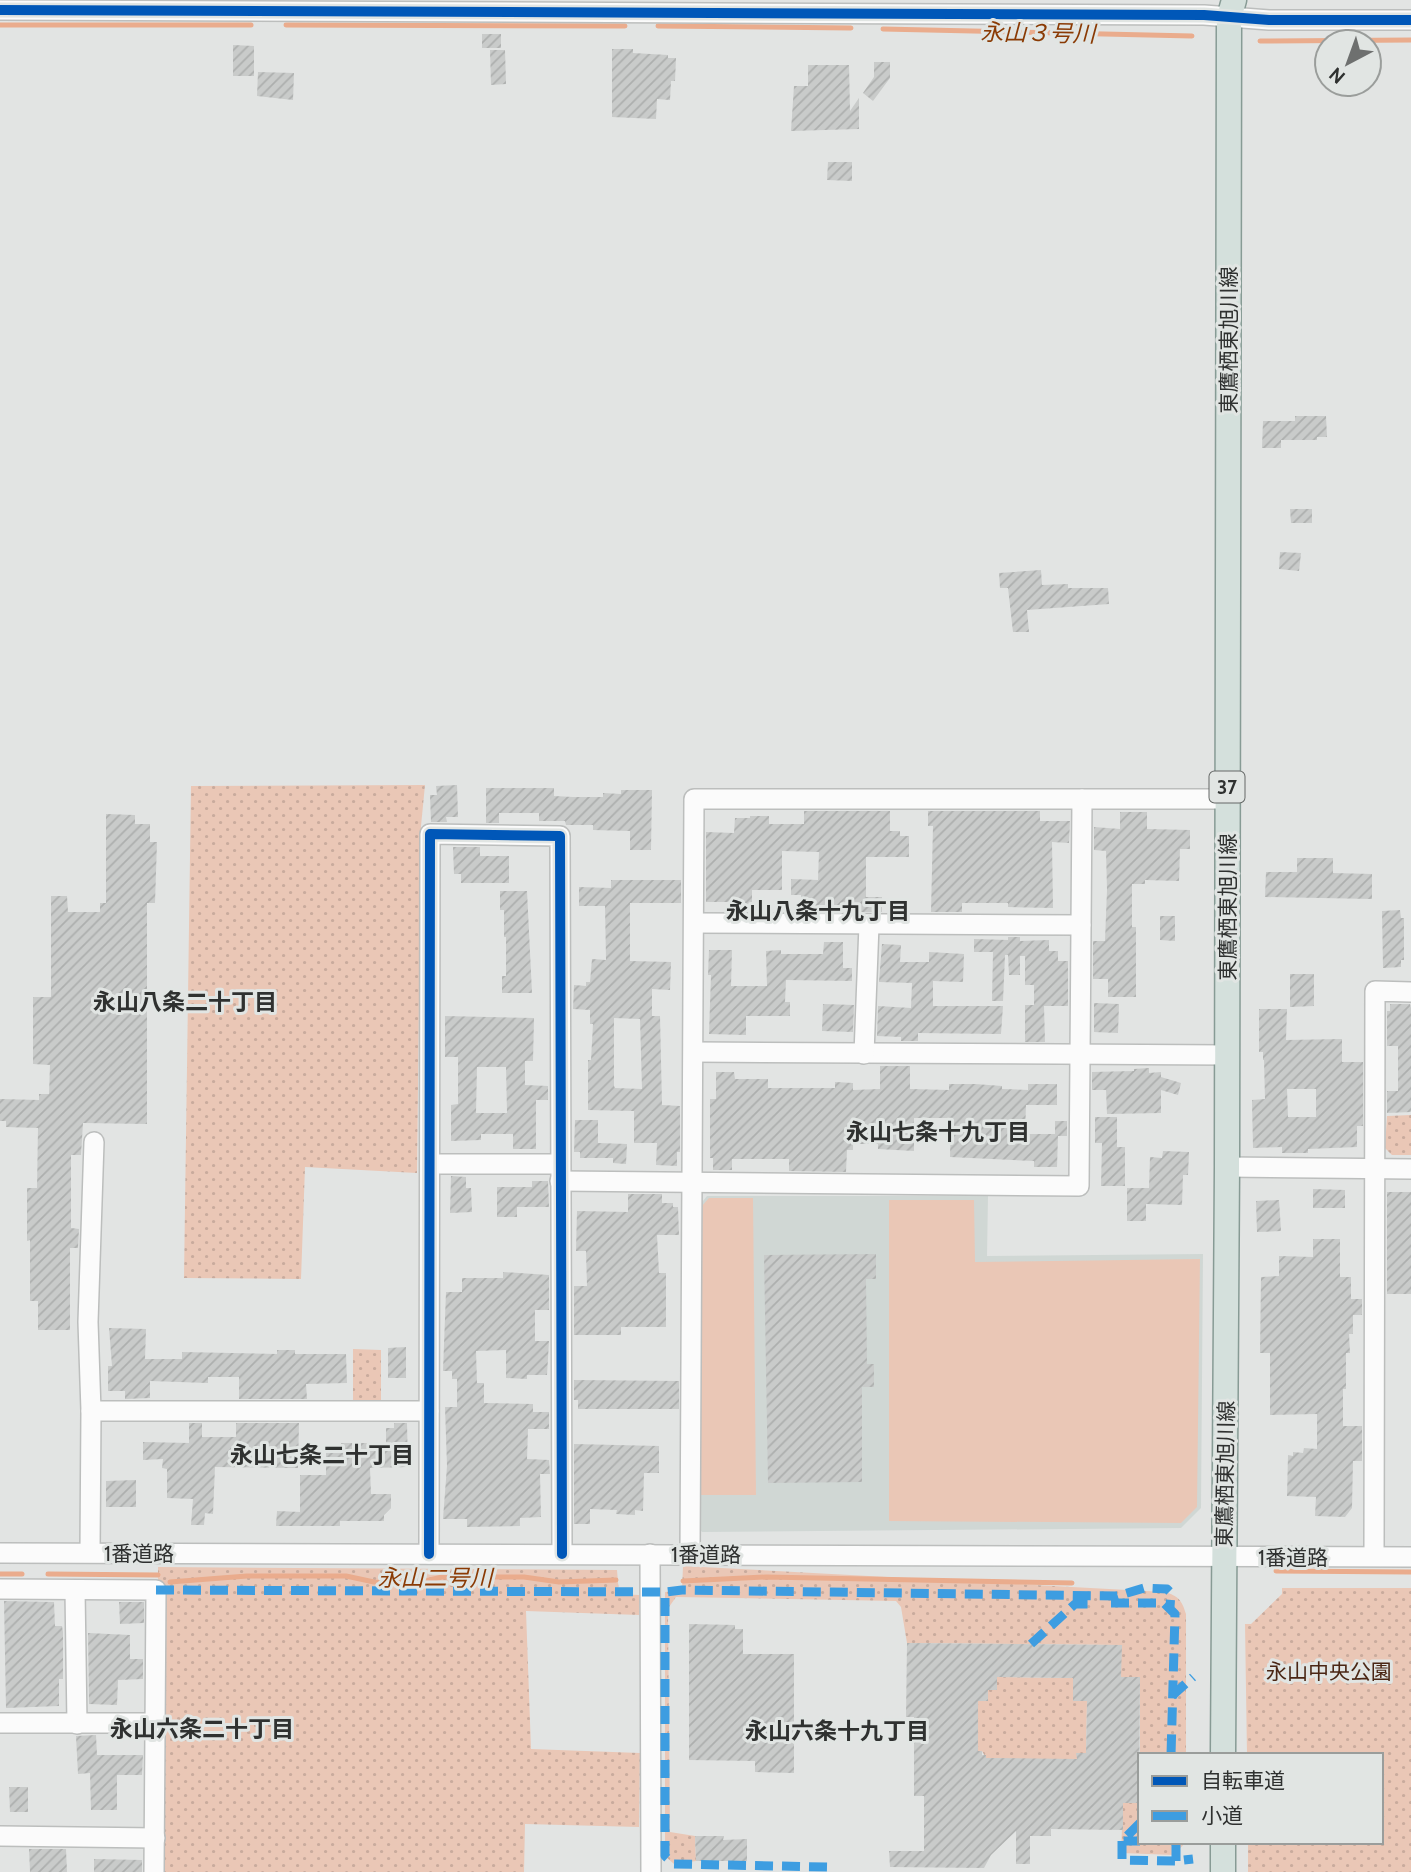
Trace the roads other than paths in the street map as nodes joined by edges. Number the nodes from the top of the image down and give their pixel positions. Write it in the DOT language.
graph roads {
  1 [pos="1229,6"];
  2 [pos="0,10"];
  3 [pos="1411,20"];
  4 [pos="1082,799"];
  5 [pos="1227,799"];
  6 [pos="694,923"];
  7 [pos="869,925"];
  8 [pos="1081,925"];
  9 [pos="1411,992"];
  10 [pos="694,1052"];
  11 [pos="864,1054"];
  12 [pos="1080,1055"];
  13 [pos="1227,1055"];
  14 [pos="94,1142"];
  15 [pos="430,1164"];
  16 [pos="1227,1167"];
  17 [pos="1373,1168"];
  18 [pos="1411,1168"];
  19 [pos="560,1173"];
  20 [pos="693,1183"];
  21 [pos="91,1411"];
  22 [pos="429,1411"];
  23 [pos="90,1552"];
  24 [pos="0,1553"];
  25 [pos="562,1554"];
  26 [pos="650,1554"];
  27 [pos="690,1554"];
  28 [pos="429,1555"];
  29 [pos="1224,1556"];
  30 [pos="1374,1556"];
  31 [pos="1411,1558"];
  32 [pos="0,1589"];
  33 [pos="75,1590"];
  34 [pos="0,1723"];
  35 [pos="155,1723"];
  36 [pos="77,1724"];
  37 [pos="1223,1753"];
  38 [pos="0,1836"];
  39 [pos="155,1838"];
  40 [pos="1223,1844"];
  41 [pos="154,1872"];
  42 [pos="651,1872"];
  43 [pos="1223,1872"];
  1 -- 2 [label="street"];
  1 -- 3 [label="street"];
  1 -- 5 [label="main road, 東鷹栖東旭川線 / 37"];
  4 -- 5 [label="street"];
  4 -- 6 [label="street"];
  4 -- 8 [label="street"];
  5 -- 13 [label="main road, 東鷹栖東旭川線 / 37"];
  6 -- 7 [label="street"];
  6 -- 10 [label="street"];
  7 -- 8 [label="street"];
  7 -- 11 [label="street"];
  8 -- 12 [label="street"];
  9 -- 17 [label="street"];
  10 -- 11 [label="street"];
  10 -- 20 [label="street"];
  11 -- 12 [label="street"];
  12 -- 13 [label="street"];
  12 -- 20 [label="street"];
  13 -- 16 [label="main road, 東鷹栖東旭川線 / 37"];
  14 -- 21 [label="street"];
  15 -- 19 [label="street"];
  15 -- 19 [label="street"];
  15 -- 22 [label="street"];
  16 -- 17 [label="street"];
  16 -- 29 [label="main road, 東鷹栖東旭川線 / 37"];
  17 -- 18 [label="street"];
  17 -- 30 [label="street"];
  19 -- 20 [label="street"];
  19 -- 25 [label="street"];
  20 -- 27 [label="street"];
  21 -- 22 [label="street"];
  21 -- 23 [label="street"];
  22 -- 28 [label="street"];
  23 -- 24 [label="street, 1番道路"];
  23 -- 28 [label="street, 1番道路"];
  25 -- 26 [label="street, 1番道路"];
  25 -- 28 [label="street, 1番道路"];
  26 -- 27 [label="street, 1番道路"];
  26 -- 42 [label="street"];
  27 -- 29 [label="street, 1番道路"];
  29 -- 30 [label="street, 1番道路"];
  29 -- 37 [label="main road, 東鷹栖東旭川線 / 37"];
  30 -- 31 [label="street, 1番道路"];
  32 -- 33 [label="street"];
  33 -- 35 [label="street"];
  33 -- 36 [label="street"];
  34 -- 36 [label="street"];
  35 -- 36 [label="street"];
  35 -- 39 [label="street"];
  38 -- 39 [label="street"];
  39 -- 41 [label="street"];
  40 -- 43 [label="main road"];
}
